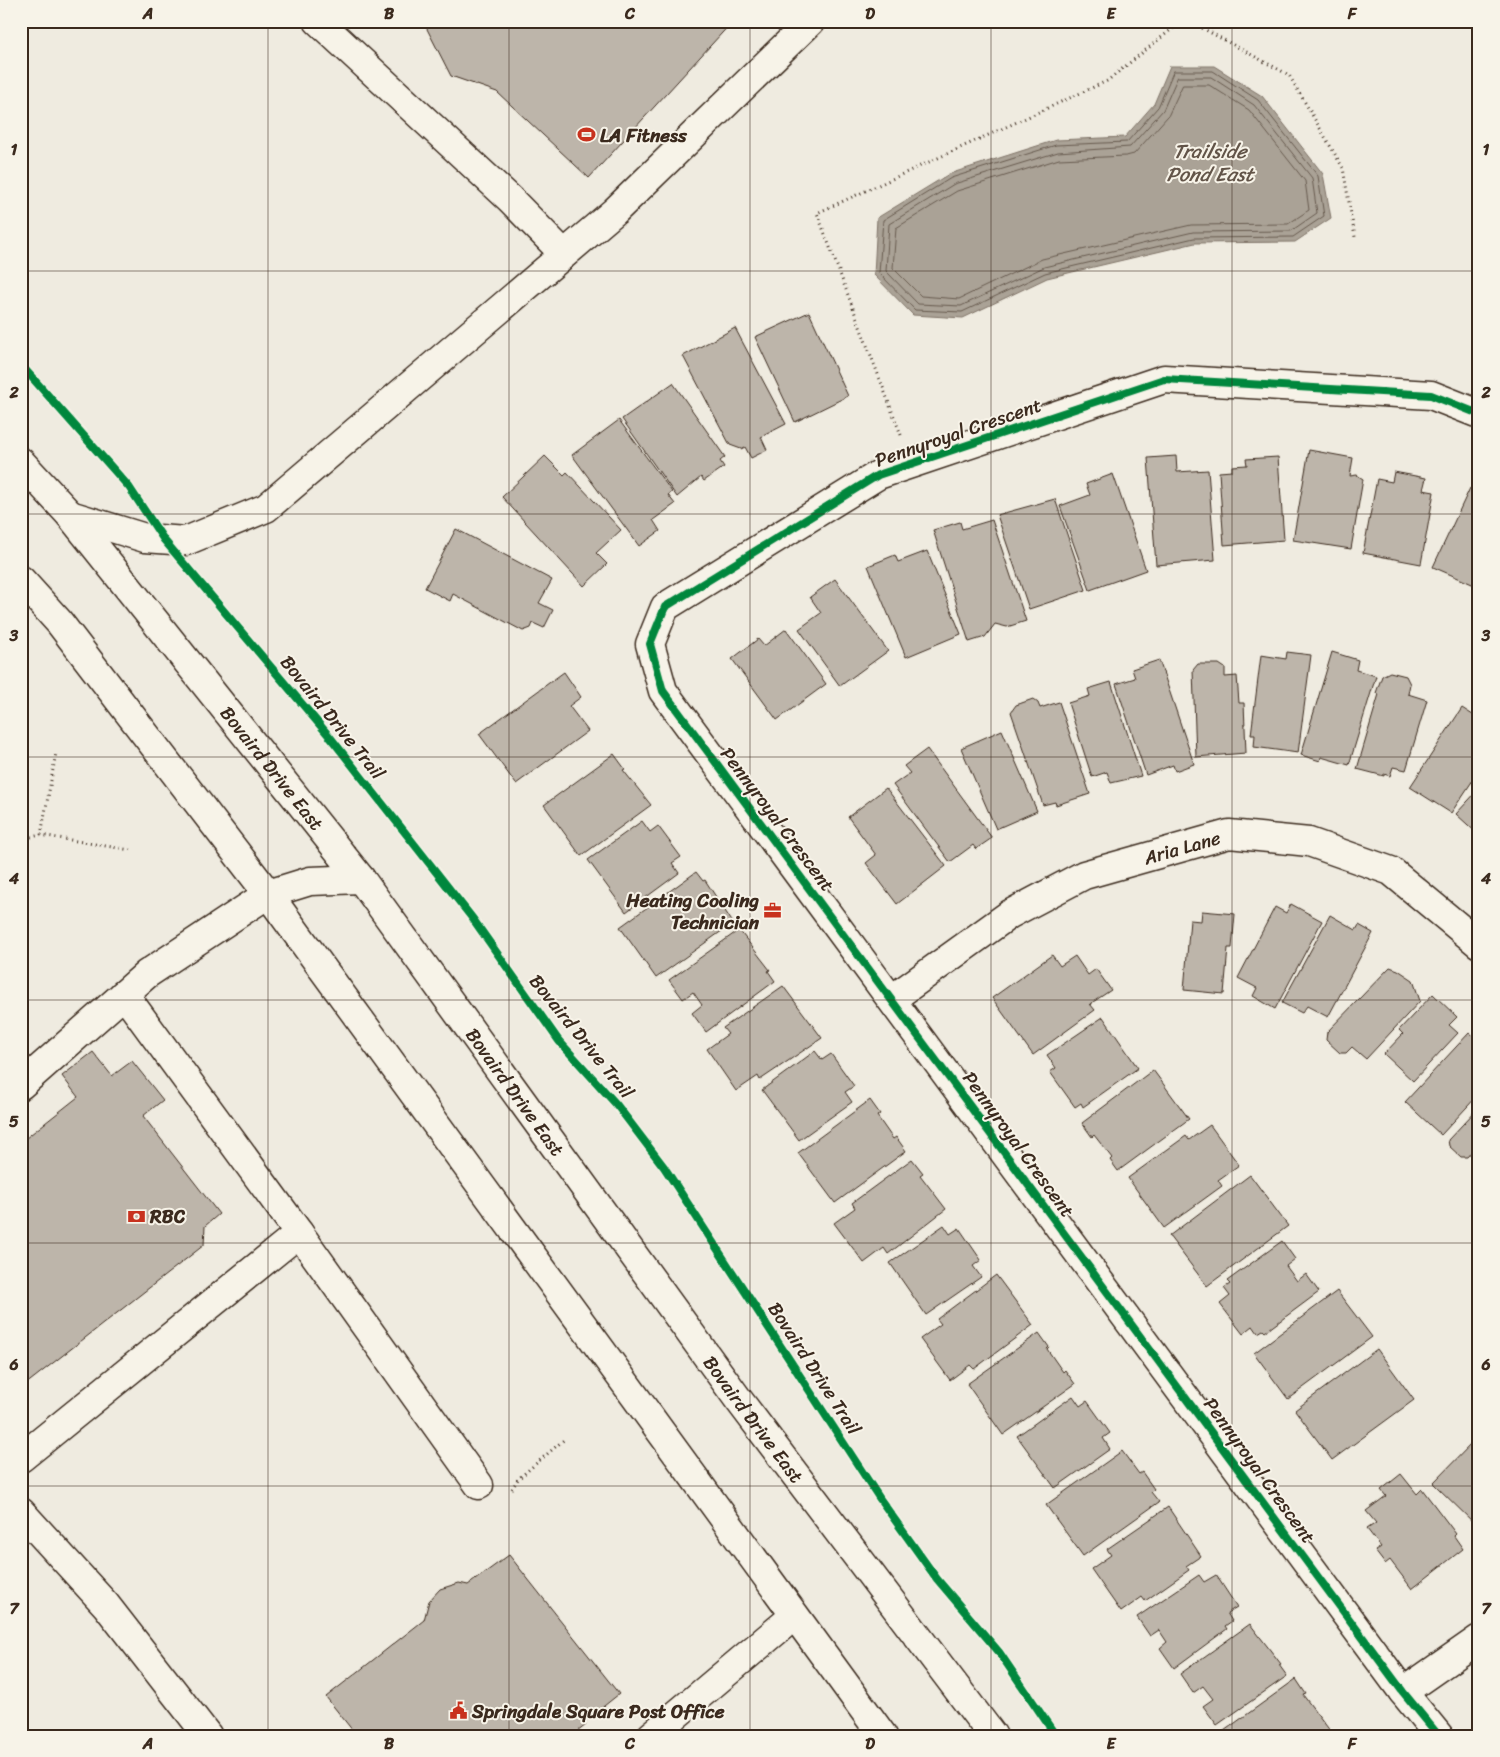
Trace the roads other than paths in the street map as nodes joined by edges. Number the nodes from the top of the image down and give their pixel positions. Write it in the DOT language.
graph roads {
  1 [pos="318,21"];
  2 [pos="810,21"];
  3 [pos="564,254"];
  4 [pos="1479,414"];
  5 [pos="21,462"];
  6 [pos="70,514"];
  7 [pos="21,580"];
  8 [pos="361,879"];
  9 [pos="268,894"];
  10 [pos="1479,944"];
  11 [pos="124,994"];
  12 [pos="892,999"];
  13 [pos="21,1086"];
  14 [pos="299,1233"];
  15 [pos="21,1458"];
  16 [pos="479,1484"];
  17 [pos="21,1512"];
  18 [pos="794,1616"];
  19 [pos="1479,1639"];
  20 [pos="1403,1692"];
  21 [pos="208,1736"];
  22 [pos="651,1736"];
  23 [pos="883,1736"];
  24 [pos="993,1736"];
  25 [pos="1439,1736"];
  1 -- 3 [label="main road"];
  2 -- 3 [label="main road"];
  3 -- 6 [label="main road"];
  4 -- 12 [label="main road, Pennyroyal Crescent"];
  5 -- 6 [label="main road, Bovaird Drive East"];
  6 -- 8 [label="main road, Bovaird Drive East"];
  7 -- 9 [label="main road"];
  8 -- 9 [label="main road"];
  8 -- 24 [label="main road, Bovaird Drive East"];
  9 -- 11 [label="main road"];
  9 -- 18 [label="main road"];
  10 -- 12 [label="main road, Aria Lane"];
  11 -- 13 [label="main road"];
  11 -- 14 [label="main road"];
  12 -- 20 [label="main road, Pennyroyal Crescent"];
  14 -- 15 [label="main road"];
  14 -- 16 [label="main road"];
  17 -- 21 [label="main road"];
  18 -- 22 [label="main road"];
  18 -- 23 [label="main road"];
  19 -- 20 [label="main road"];
  20 -- 25 [label="main road, Pennyroyal Crescent"];
}
